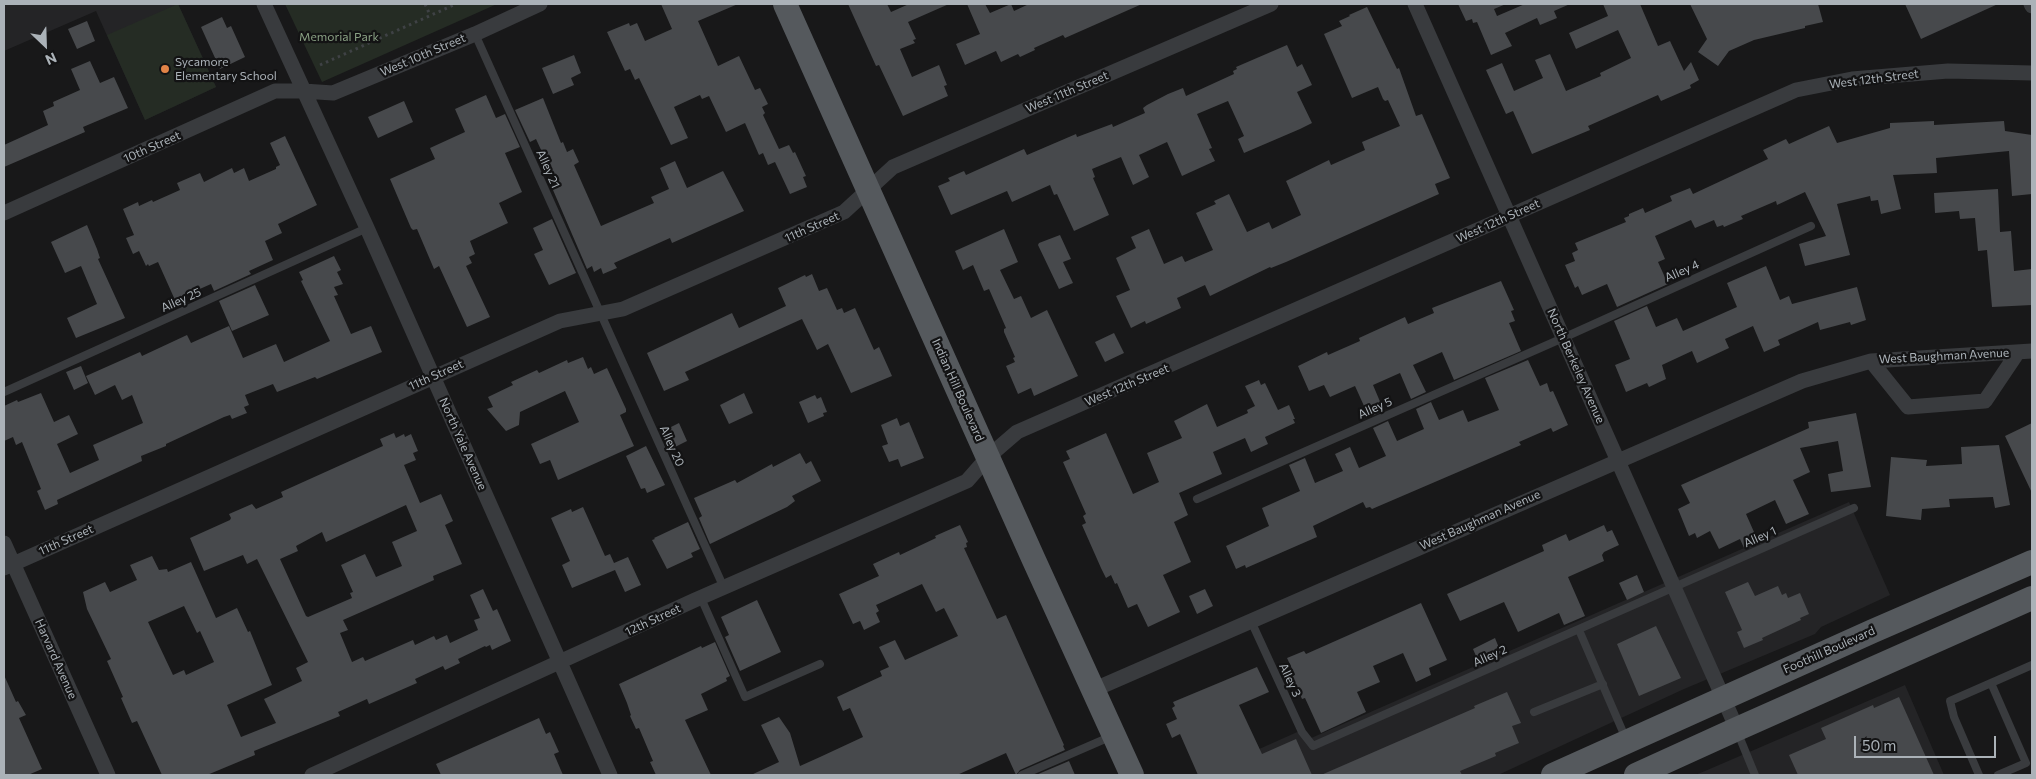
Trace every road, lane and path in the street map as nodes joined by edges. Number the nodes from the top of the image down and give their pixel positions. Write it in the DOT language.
graph roads {
  1 [pos="264,4"];
  2 [pos="425,4"];
  3 [pos="456,4"];
  4 [pos="540,4"];
  5 [pos="785,4"];
  6 [pos="1271,4"];
  7 [pos="1415,4"];
  8 [pos="430,15"];
  9 [pos="475,34"];
  10 [pos="320,65"];
  11 [pos="2032,73"];
  12 [pos="303,91"];
  13 [pos="869,190"];
  14 [pos="4,213"];
  15 [pos="1510,216"];
  16 [pos="1811,226"];
  17 [pos="367,228"];
  18 [pos="600,314"];
  19 [pos="1563,338"];
  20 [pos="2025,352"];
  21 [pos="1871,361"];
  22 [pos="433,376"];
  23 [pos="4,392"];
  24 [pos="988,457"];
  25 [pos="1619,460"];
  26 [pos="1197,499"];
  27 [pos="1854,508"];
  28 [pos="4,543"];
  29 [pos="2032,562"];
  30 [pos="8,566"];
  31 [pos="1675,586"];
  32 [pos="724,588"];
  33 [pos="701,598"];
  34 [pos="2032,598"];
  35 [pos="1251,621"];
  36 [pos="1578,630"];
  37 [pos="560,663"];
  38 [pos="820,664"];
  39 [pos="2032,665"];
  40 [pos="1603,684"];
  41 [pos="1991,684"];
  42 [pos="1093,690"];
  43 [pos="1724,697"];
  44 [pos="1534,712"];
  45 [pos="1737,729"];
  46 [pos="1114,735"];
  47 [pos="1627,741"];
  48 [pos="1313,746"];
  49 [pos="333,771"];
  50 [pos="108,775"];
  51 [pos="312,775"];
  52 [pos="610,775"];
  53 [pos="1022,775"];
  54 [pos="1132,775"];
  55 [pos="1553,775"];
  56 [pos="1636,775"];
  57 [pos="1755,775"];
  58 [pos="1979,775"];
  59 [pos="1998,775"];
  1 -- 12 [label="street, North Yale Avenue"];
  2 -- 8 [label="path"];
  3 -- 8 [label="path"];
  4 -- 9 [label="street, West 10th Street"];
  5 -- 13 [label="main road, Indian Hill Boulevard"];
  6 -- 13 [label="street, West 11th Street"];
  7 -- 15 [label="street, North Berkeley Avenue"];
  8 -- 10 [label="path"];
  9 -- 12 [label="street, West 10th Street"];
  9 -- 18 [label="lane, Alley 21"];
  11 -- 15 [label="street, West 12th Street"];
  12 -- 14 [label="street, 10th Street"];
  12 -- 17 [label="street, North Yale Avenue"];
  13 -- 18 [label="street, 11th Street"];
  13 -- 24 [label="main road, Indian Hill Boulevard"];
  15 -- 19 [label="street, North Berkeley Avenue"];
  15 -- 24 [label="street, West 12th Street"];
  16 -- 19 [label="lane, Alley 4"];
  17 -- 22 [label="street, North Yale Avenue"];
  17 -- 23 [label="lane, Alley 25"];
  18 -- 22 [label="street, 11th Street"];
  18 -- 32 [label="lane, Alley 20"];
  19 -- 25 [label="street, North Berkeley Avenue"];
  19 -- 26 [label="lane, Alley 5"];
  20 -- 21 [label="street, West Baughman Avenue"];
  20 -- 21 [label="street, West Baughman Avenue"];
  21 -- 25 [label="street, West Baughman Avenue"];
  22 -- 30 [label="street, 11th Street"];
  22 -- 37 [label="street, North Yale Avenue"];
  24 -- 32 [label="street, 12th Street"];
  24 -- 42 [label="main road, Indian Hill Boulevard"];
  25 -- 31 [label="street, North Berkeley Avenue"];
  25 -- 35 [label="street, West Baughman Avenue"];
  27 -- 31 [label="lane, Alley 1"];
  28 -- 30 [label="street, Harvard Avenue"];
  29 -- 43 [label="main road, Foothill Boulevard"];
  30 -- 50 [label="street, Harvard Avenue"];
  31 -- 36 [label="lane, Alley 2"];
  31 -- 43 [label="street, North Berkeley Avenue"];
  32 -- 33 [label="street, 12th Street"];
  33 -- 37 [label="street, 12th Street"];
  33 -- 38 [label="lane"];
  34 -- 45 [label="main road"];
  35 -- 42 [label="street, West Baughman Avenue"];
  35 -- 48 [label="lane, Alley 3"];
  36 -- 40 [label="lane"];
  36 -- 48 [label="lane, Alley 2"];
  37 -- 49 [label="street, 12th Street"];
  37 -- 52 [label="street, North Yale Avenue"];
  39 -- 41 [label="lane"];
  40 -- 44 [label="lane"];
  40 -- 47 [label="lane"];
  41 -- 58 [label="lane"];
  41 -- 59 [label="lane"];
  42 -- 46 [label="main road, Indian Hill Boulevard"];
  43 -- 45 [label="street, North Berkeley Avenue"];
  43 -- 47 [label="main road, Foothill Boulevard"];
  45 -- 56 [label="main road"];
  45 -- 57 [label="lane"];
  46 -- 53 [label="lane"];
  46 -- 54 [label="main road, Indian Hill Boulevard"];
  47 -- 55 [label="main road, Foothill Boulevard"];
  49 -- 51 [label="street, 12th Street"];
}
